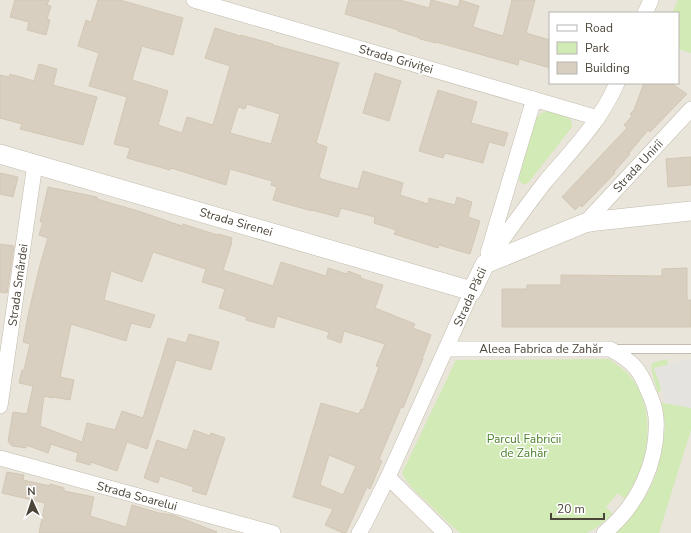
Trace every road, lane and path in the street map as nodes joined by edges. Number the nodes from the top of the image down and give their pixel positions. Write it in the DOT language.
graph roads {
  1 [pos="194,0"];
  2 [pos="650,0"];
  3 [pos="645,12"];
  4 [pos="616,84"];
  5 [pos="534,99"];
  6 [pos="691,109"];
  7 [pos="598,118"];
  8 [pos="0,154"];
  9 [pos="35,164"];
  10 [pos="691,211"];
  11 [pos="585,223"];
  12 [pos="485,264"];
  13 [pos="472,291"];
  14 [pos="446,349"];
  15 [pos="610,349"];
  16 [pos="691,349"];
  17 [pos="0,406"];
  18 [pos="0,458"];
  19 [pos="388,476"];
  20 [pos="274,533"];
  21 [pos="359,533"];
  22 [pos="445,533"];
  23 [pos="604,533"];
  1 -- 5 [label="street, Strada Griviței"];
  2 -- 3 [label="street"];
  4 -- 7 [label="street, Strada Păcii"];
  5 -- 7 [label="street, Strada Griviței"];
  5 -- 12 [label="street"];
  6 -- 11 [label="street, Strada Unirii"];
  7 -- 12 [label="street, Strada Păcii"];
  8 -- 9 [label="street, Strada Sirenei"];
  9 -- 13 [label="street, Strada Sirenei"];
  9 -- 17 [label="street, Strada Smârdei"];
  10 -- 11 [label="street"];
  11 -- 12 [label="street"];
  12 -- 13 [label="street, Strada Păcii"];
  13 -- 14 [label="street, Strada Păcii"];
  14 -- 15 [label="street, Aleea Fabrica de Zahăr"];
  14 -- 19 [label="street, Strada Păcii"];
  15 -- 16 [label="lane"];
  15 -- 23 [label="street, Aleea Fabrica de Zahăr"];
  18 -- 20 [label="street, Strada Soarelui"];
  19 -- 21 [label="street, Strada Păcii"];
  19 -- 22 [label="street"];
}
